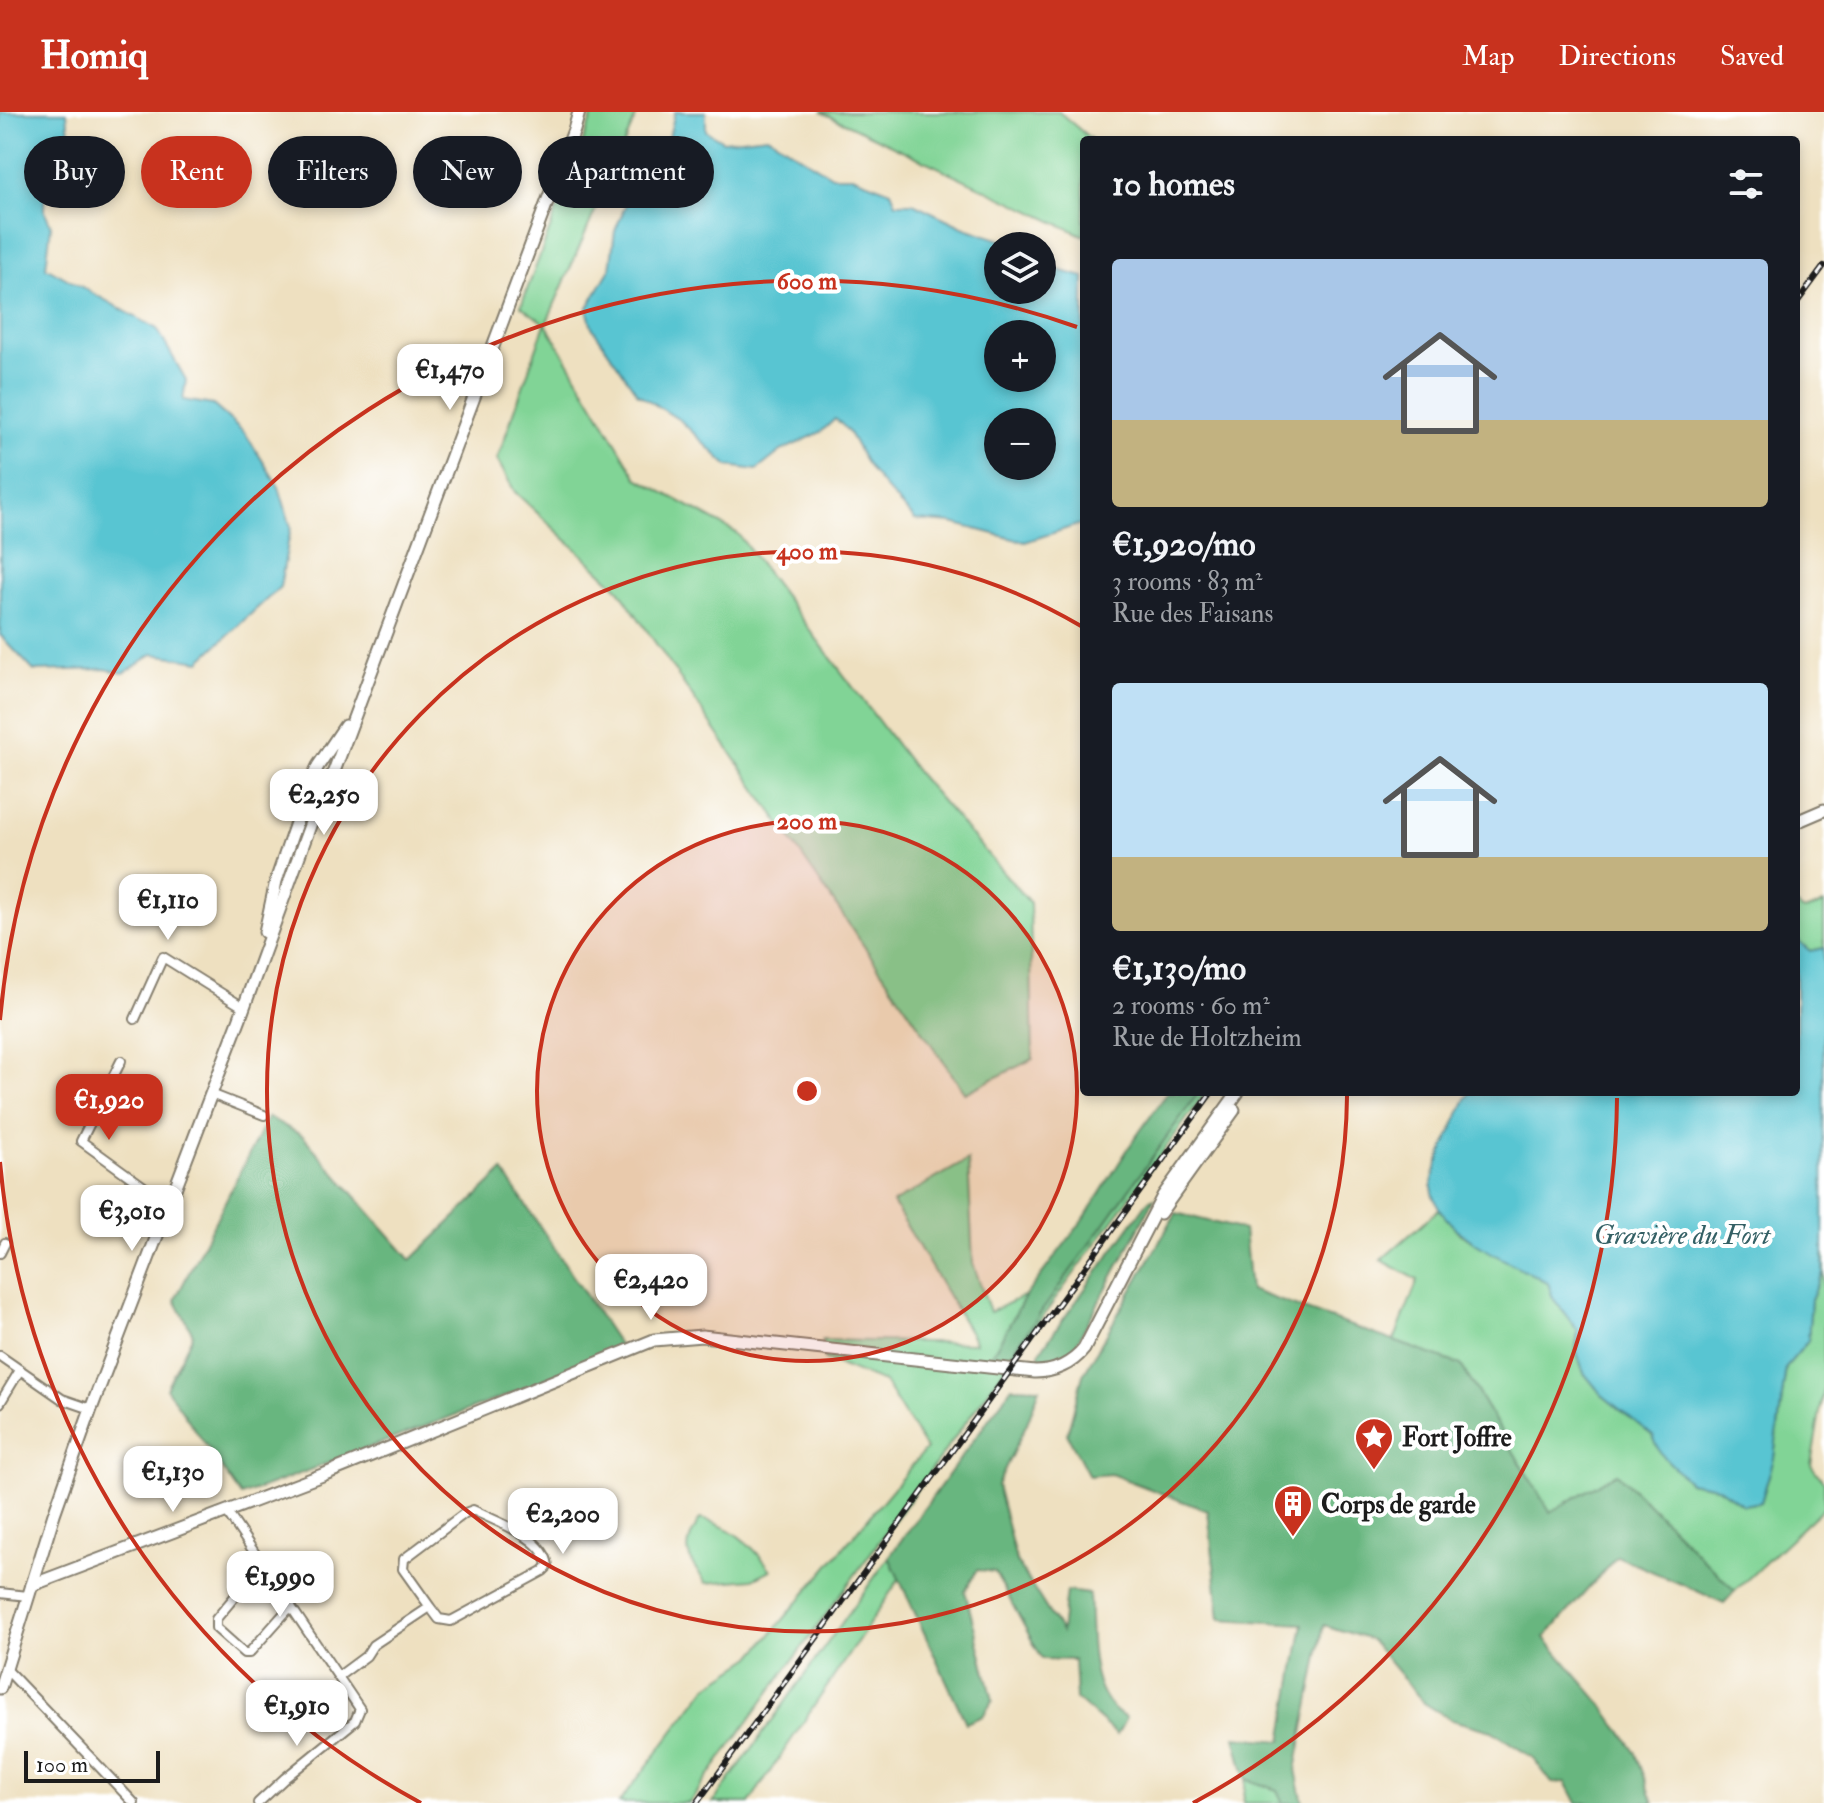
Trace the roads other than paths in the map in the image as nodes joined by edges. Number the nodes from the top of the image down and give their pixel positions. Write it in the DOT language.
graph roads {
  1 [pos="582,112"];
  2 [pos="358,705"];
  3 [pos="1822,811"];
  4 [pos="300,812"];
  5 [pos="313,817"];
  6 [pos="1800,820"];
  7 [pos="291,837"];
  8 [pos="304,841"];
  9 [pos="279,894"];
  10 [pos="245,1005"];
  11 [pos="135,1019"];
  12 [pos="121,1061"];
  13 [pos="211,1094"];
  14 [pos="1235,1096"];
  15 [pos="1242,1096"];
  16 [pos="264,1115"];
  17 [pos="169,1205"];
  18 [pos="1141,1240"];
  19 [pos="5,1243"];
  20 [pos="0,1253"];
  21 [pos="0,1356"];
  22 [pos="20,1370"];
  23 [pos="0,1403"];
  24 [pos="91,1409"];
  25 [pos="227,1512"];
  26 [pos="262,1564"];
  27 [pos="30,1591"];
  28 [pos="0,1593"];
  29 [pos="291,1606"];
  30 [pos="430,1607"];
  31 [pos="6,1669"];
  32 [pos="339,1676"];
  33 [pos="0,1688"];
  34 [pos="134,1803"];
  35 [pos="258,1803"];
  1 -- 2 [label="main road"];
  2 -- 4 [label="main road"];
  2 -- 5 [label="main road"];
  3 -- 6 [label="main road"];
  4 -- 5 [label="main road"];
  4 -- 7 [label="main road"];
  5 -- 8 [label="main road"];
  7 -- 8 [label="main road"];
  7 -- 9 [label="main road"];
  8 -- 9 [label="main road"];
  9 -- 10 [label="main road"];
  10 -- 11 [label="street"];
  10 -- 13 [label="main road"];
  12 -- 17 [label="street"];
  13 -- 16 [label="street"];
  13 -- 17 [label="main road"];
  14 -- 18 [label="main road"];
  15 -- 18 [label="main road"];
  17 -- 24 [label="main road"];
  18 -- 25 [label="main road"];
  19 -- 20 [label="street"];
  21 -- 22 [label="street"];
  22 -- 23 [label="street"];
  22 -- 24 [label="street"];
  24 -- 27 [label="main road"];
  25 -- 26 [label="street"];
  25 -- 27 [label="main road"];
  26 -- 29 [label="street"];
  26 -- 29 [label="street"];
  27 -- 28 [label="street"];
  27 -- 31 [label="main road"];
  29 -- 32 [label="street"];
  30 -- 30 [label="street"];
  30 -- 32 [label="street"];
  31 -- 33 [label="main road"];
  31 -- 34 [label="street"];
  32 -- 35 [label="street"];
}
